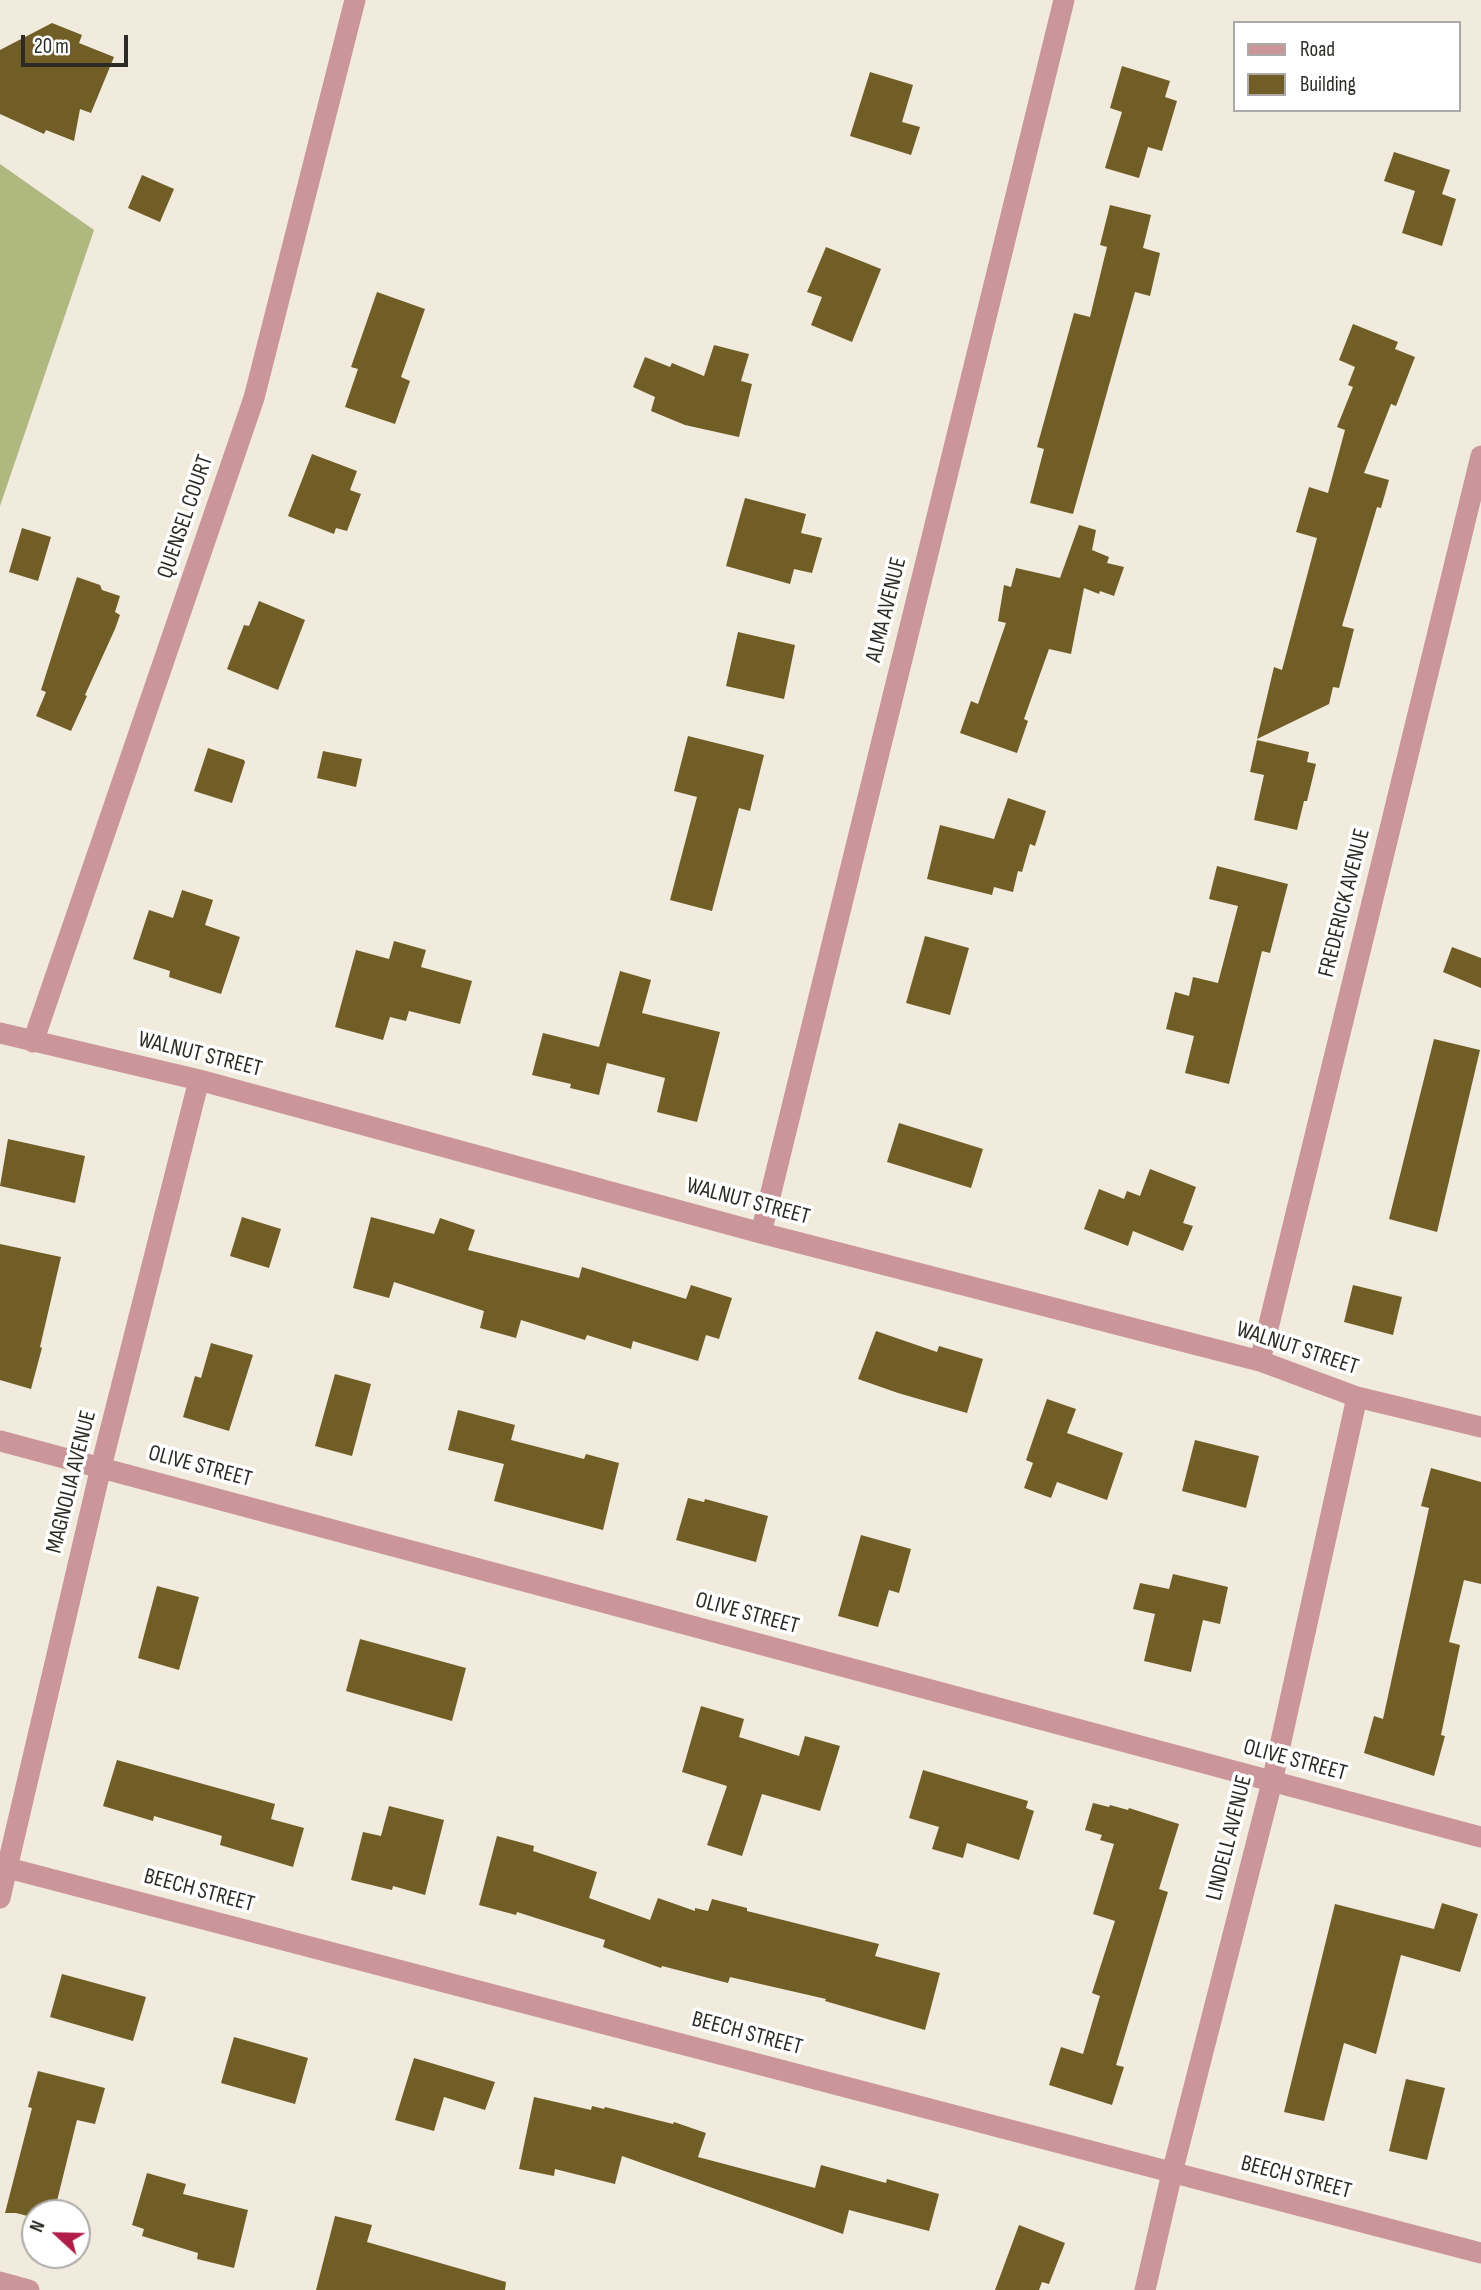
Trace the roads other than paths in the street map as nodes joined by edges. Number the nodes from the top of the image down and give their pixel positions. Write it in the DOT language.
graph roads {
  1 [pos="355,0"];
  2 [pos="1064,0"];
  3 [pos="1481,456"];
  4 [pos="0,1033"];
  5 [pos="33,1042"];
  6 [pos="200,1080"];
  7 [pos="761,1233"];
  8 [pos="1260,1362"];
  9 [pos="1357,1396"];
  10 [pos="1481,1427"];
  11 [pos="0,1441"];
  12 [pos="102,1467"];
  13 [pos="1272,1782"];
  14 [pos="1481,1837"];
  15 [pos="4,1867"];
  16 [pos="0,1898"];
  17 [pos="1172,2173"];
  18 [pos="1481,2253"];
  19 [pos="0,2283"];
  20 [pos="29,2290"];
  21 [pos="1145,2290"];
  1 -- 5 [label="street, QUENSEL COURT"];
  2 -- 7 [label="street, ALMA AVENUE"];
  3 -- 8 [label="street, FREDERICK AVENUE"];
  4 -- 5 [label="street, WALNUT STREET"];
  5 -- 6 [label="street, WALNUT STREET"];
  6 -- 7 [label="street, WALNUT STREET"];
  6 -- 12 [label="street, MAGNOLIA AVENUE"];
  7 -- 8 [label="street, WALNUT STREET"];
  8 -- 9 [label="street, WALNUT STREET"];
  9 -- 10 [label="street, WALNUT STREET"];
  9 -- 13 [label="street, LINDELL AVENUE"];
  11 -- 12 [label="street, OLIVE STREET"];
  12 -- 13 [label="street, OLIVE STREET"];
  12 -- 15 [label="street, MAGNOLIA AVENUE"];
  13 -- 14 [label="street, OLIVE STREET"];
  13 -- 17 [label="street, LINDELL AVENUE"];
  15 -- 16 [label="street, MAGNOLIA AVENUE"];
  15 -- 17 [label="street, BEECH STREET"];
  17 -- 18 [label="street, BEECH STREET"];
  17 -- 21 [label="street, LINDELL AVENUE"];
  19 -- 20 [label="street"];
}
